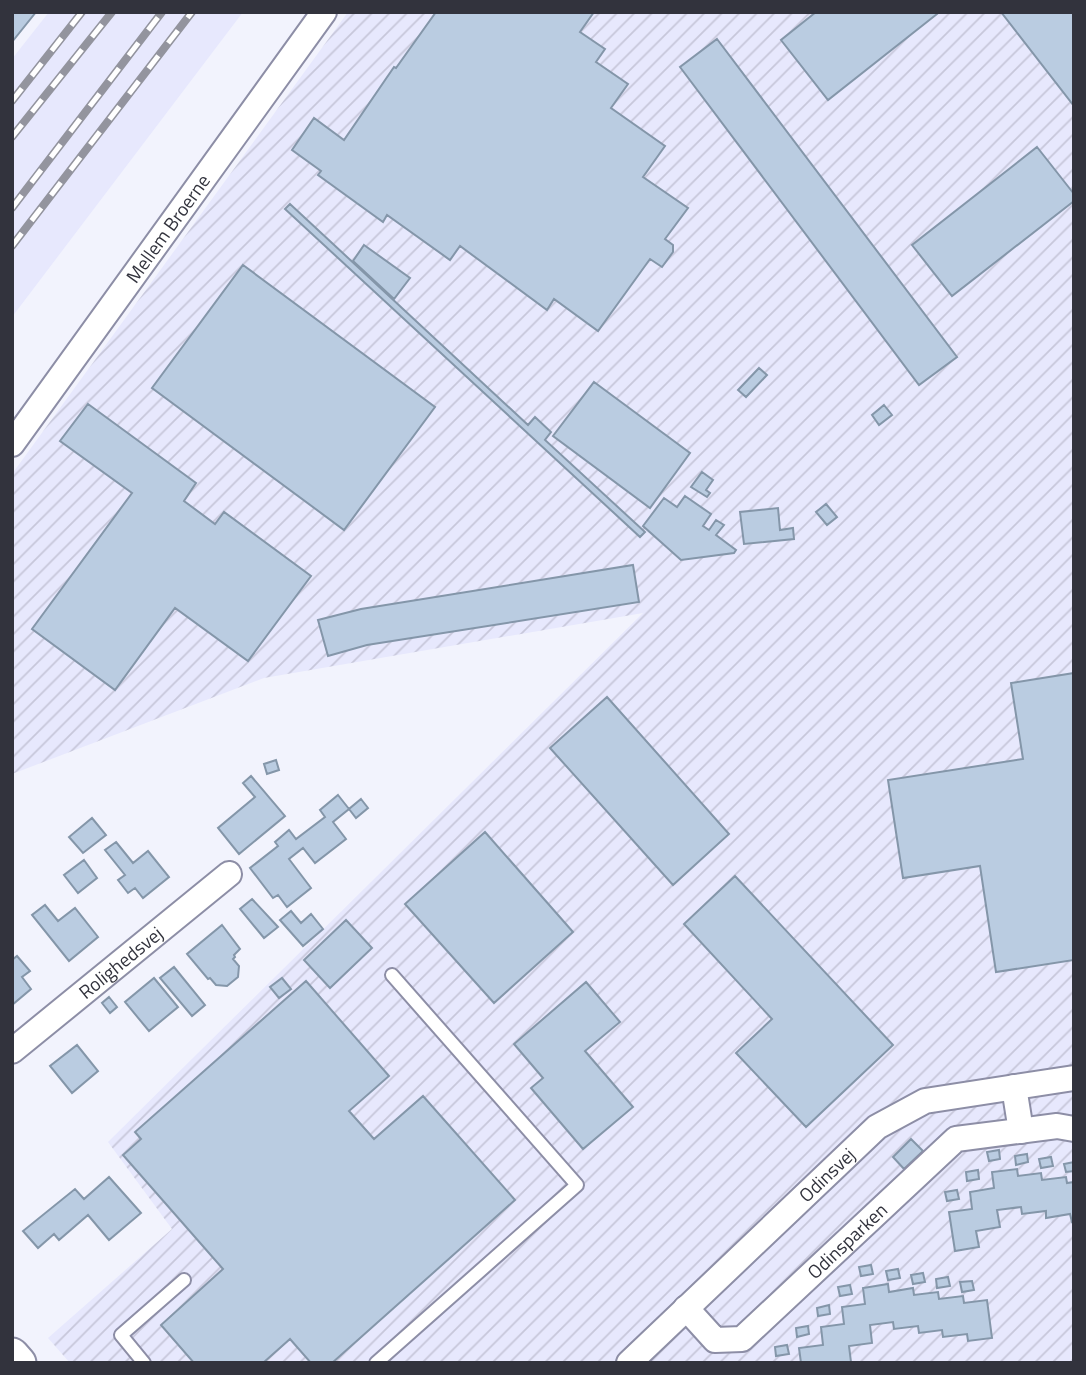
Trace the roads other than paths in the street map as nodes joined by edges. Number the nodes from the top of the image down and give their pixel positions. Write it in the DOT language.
graph roads {
  1 [pos="324,12"];
  2 [pos="12,444"];
  3 [pos="229,874"];
  4 [pos="392,975"];
  5 [pos="12,1051"];
  6 [pos="1074,1078"];
  7 [pos="1014,1087"];
  8 [pos="1074,1129"];
  9 [pos="1021,1131"];
  10 [pos="184,1280"];
  11 [pos="686,1308"];
  12 [pos="12,1355"];
  13 [pos="19,1363"];
  14 [pos="144,1363"];
  15 [pos="376,1363"];
  16 [pos="629,1363"];
  1 -- 2 [label="street, Mellem Broerne"];
  3 -- 5 [label="street, Rolighedsvej"];
  4 -- 15 [label="lane"];
  6 -- 7 [label="street, Odinsvej"];
  7 -- 9 [label="street"];
  7 -- 11 [label="street, Odinsvej"];
  8 -- 9 [label="street, Odinsparken"];
  9 -- 11 [label="street, Odinsparken"];
  10 -- 14 [label="lane"];
  11 -- 16 [label="street, Odinsvej"];
  12 -- 13 [label="main road"];
}
